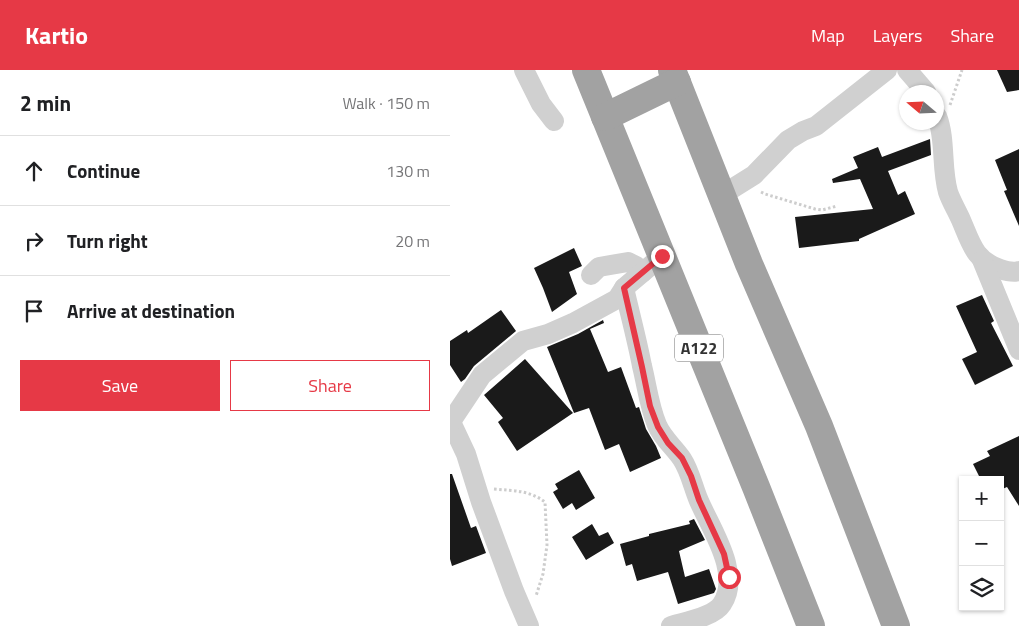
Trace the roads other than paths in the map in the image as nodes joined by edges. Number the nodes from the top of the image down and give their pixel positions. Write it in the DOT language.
graph roads {
  1 [pos="524,70"];
  2 [pos="586,70"];
  3 [pos="887,70"];
  4 [pos="907,70"];
  5 [pos="674,76"];
  6 [pos="920,85"];
  7 [pos="605,117"];
  8 [pos="554,121"];
  9 [pos="940,130"];
  10 [pos="733,188"];
  11 [pos="982,260"];
  12 [pos="652,265"];
  13 [pos="1019,271"];
  14 [pos="591,275"];
  15 [pos="624,288"];
  16 [pos="1019,350"];
  17 [pos="451,423"];
  18 [pos="527,622"];
  19 [pos="670,626"];
  20 [pos="811,626"];
  21 [pos="896,626"];
  1 -- 8 [label="street"];
  2 -- 7 [label="highway, A122"];
  3 -- 10 [label="street"];
  4 -- 6 [label="street"];
  5 -- 7 [label="highway"];
  5 -- 10 [label="highway"];
  7 -- 12 [label="highway, A122"];
  9 -- 11 [label="street"];
  10 -- 21 [label="highway"];
  11 -- 13 [label="street"];
  11 -- 16 [label="street"];
  12 -- 14 [label="street"];
  12 -- 15 [label="street"];
  12 -- 20 [label="highway, A122"];
  15 -- 17 [label="street"];
  15 -- 19 [label="street"];
  17 -- 18 [label="street"];
}
